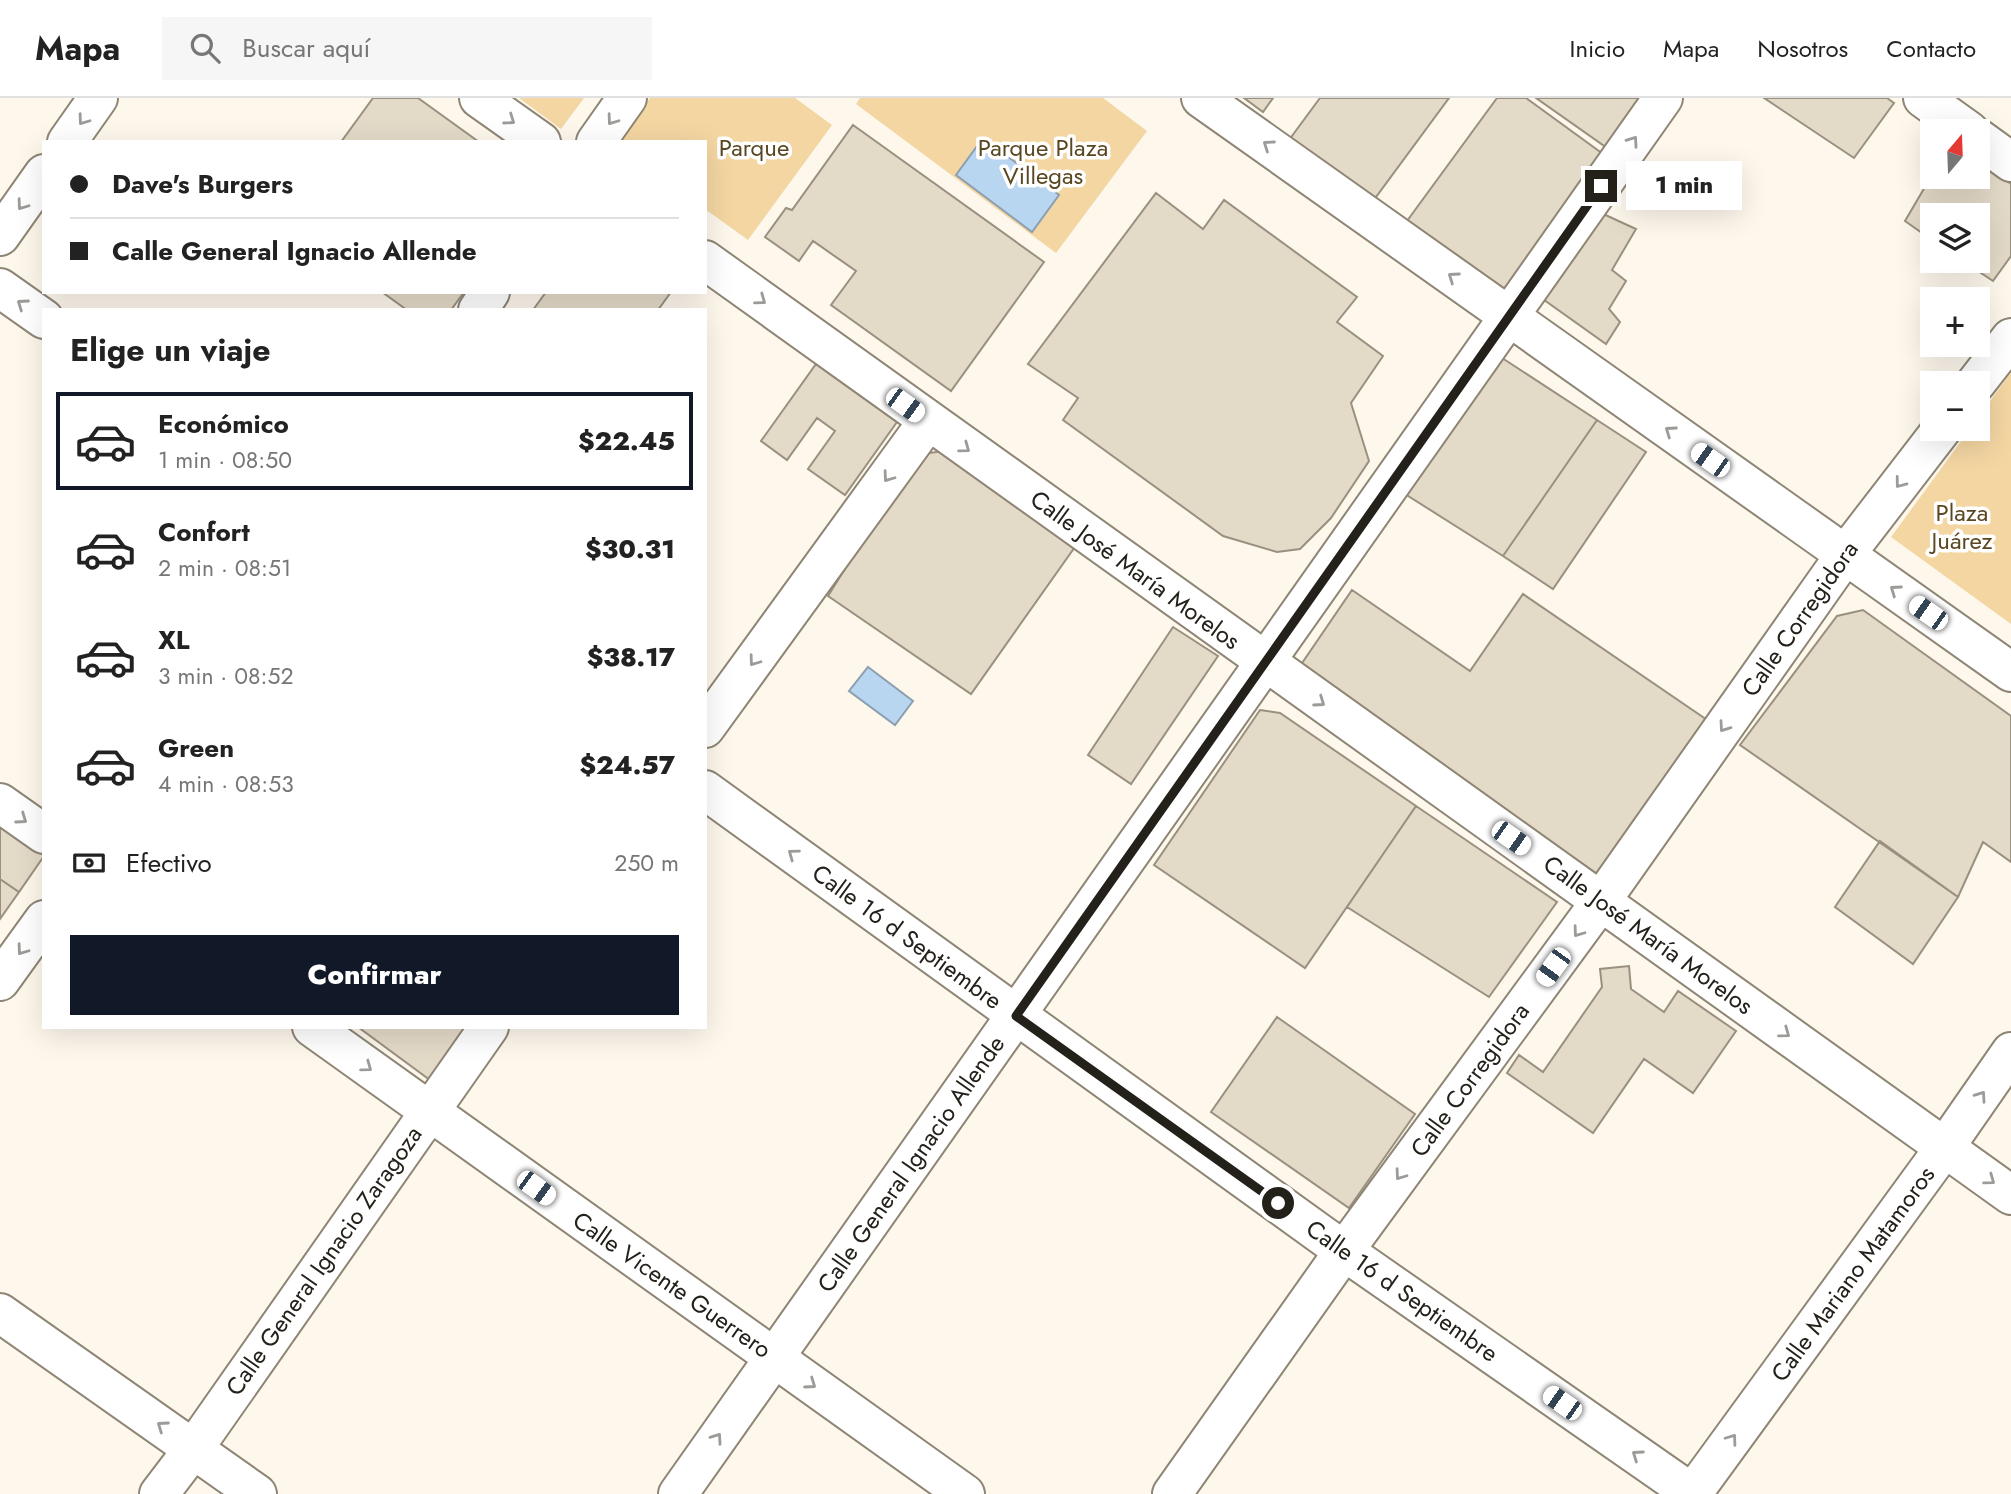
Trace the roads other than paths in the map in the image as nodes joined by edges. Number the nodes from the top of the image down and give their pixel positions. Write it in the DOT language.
graph roads {
  1 [pos="99,98"];
  2 [pos="479,98"];
  3 [pos="627,98"];
  4 [pos="1201,98"];
  5 [pos="1663,98"];
  6 [pos="1923,98"];
  7 [pos="1952,119"];
  8 [pos="68,140"];
  9 [pos="538,140"];
  10 [pos="597,140"];
  11 [pos="1990,147"];
  12 [pos="2011,162"];
  13 [pos="42,177"];
  14 [pos="0,236"];
  15 [pos="707,261"];
  16 [pos="0,288"];
  17 [pos="1508,317"];
  18 [pos="42,318"];
  19 [pos="2011,338"];
  20 [pos="1985,371"];
  21 [pos="928,421"];
  22 [pos="1933,441"];
  23 [pos="1845,555"];
  24 [pos="1265,662"];
  25 [pos="2011,672"];
  26 [pos="707,725"];
  27 [pos="707,791"];
  28 [pos="0,803"];
  29 [pos="42,833"];
  30 [pos="1601,901"];
  31 [pos="42,923"];
  32 [pos="0,981"];
  33 [pos="1016,1016"];
  34 [pos="315,1029"];
  35 [pos="488,1029"];
  36 [pos="2011,1052"];
  37 [pos="428,1112"];
  38 [pos="1945,1147"];
  39 [pos="2011,1195"];
  40 [pos="1344,1251"];
  41 [pos="0,1313"];
  42 [pos="774,1358"];
  43 [pos="194,1448"];
  44 [pos="159,1494"];
  45 [pos="257,1494"];
  46 [pos="678,1494"];
  47 [pos="965,1494"];
  48 [pos="1172,1494"];
  49 [pos="1692,1494"];
  1 -- 8 [label="street, one-way"];
  2 -- 9 [label="street, one-way"];
  3 -- 10 [label="street, one-way"];
  17 -- 4 [label="street, one-way"];
  17 -- 5 [label="street, one-way"];
  6 -- 7 [label="street"];
  11 -- 12 [label="street"];
  13 -- 14 [label="street, one-way"];
  15 -- 21 [label="street, Calle José María Morelos, one-way"];
  18 -- 16 [label="street, one-way"];
  23 -- 17 [label="street, one-way"];
  17 -- 24 [label="street, Calle General Ignacio Allende"];
  19 -- 20 [label="street"];
  21 -- 24 [label="street, Calle José María Morelos, one-way"];
  21 -- 26 [label="street, one-way"];
  22 -- 23 [label="street, Calle Corregidora, one-way"];
  25 -- 23 [label="street, one-way"];
  23 -- 30 [label="street, Calle Corregidora, one-way"];
  24 -- 30 [label="street, Calle José María Morelos, one-way"];
  24 -- 33 [label="street, Calle General Ignacio Allende"];
  33 -- 27 [label="street, Calle 16 d Septiembre, one-way"];
  28 -- 29 [label="street, one-way"];
  30 -- 38 [label="street, Calle José María Morelos, one-way"];
  30 -- 40 [label="street, Calle Corregidora, one-way"];
  31 -- 32 [label="street, one-way"];
  33 -- 40 [label="street, Calle 16 d Septiembre"];
  33 -- 42 [label="street, Calle General Ignacio Allende"];
  34 -- 37 [label="street, Calle Vicente Guerrero, one-way"];
  35 -- 37 [label="street, Calle General Ignacio Zaragoza"];
  38 -- 36 [label="street, Calle Mariano Matamoros, one-way"];
  37 -- 42 [label="street, Calle Vicente Guerrero"];
  37 -- 43 [label="street, Calle General Ignacio Zaragoza"];
  38 -- 39 [label="street, Calle José María Morelos, one-way"];
  49 -- 38 [label="street, Calle Mariano Matamoros, one-way"];
  40 -- 48 [label="street, Calle Corregidora"];
  49 -- 40 [label="street, Calle 16 d Septiembre, one-way"];
  43 -- 41 [label="street, one-way"];
  46 -- 42 [label="street, Calle General Ignacio Allende, one-way"];
  42 -- 47 [label="street, Calle Vicente Guerrero, one-way"];
  43 -- 44 [label="street, Calle General Ignacio Zaragoza"];
  43 -- 45 [label="street"];
}
